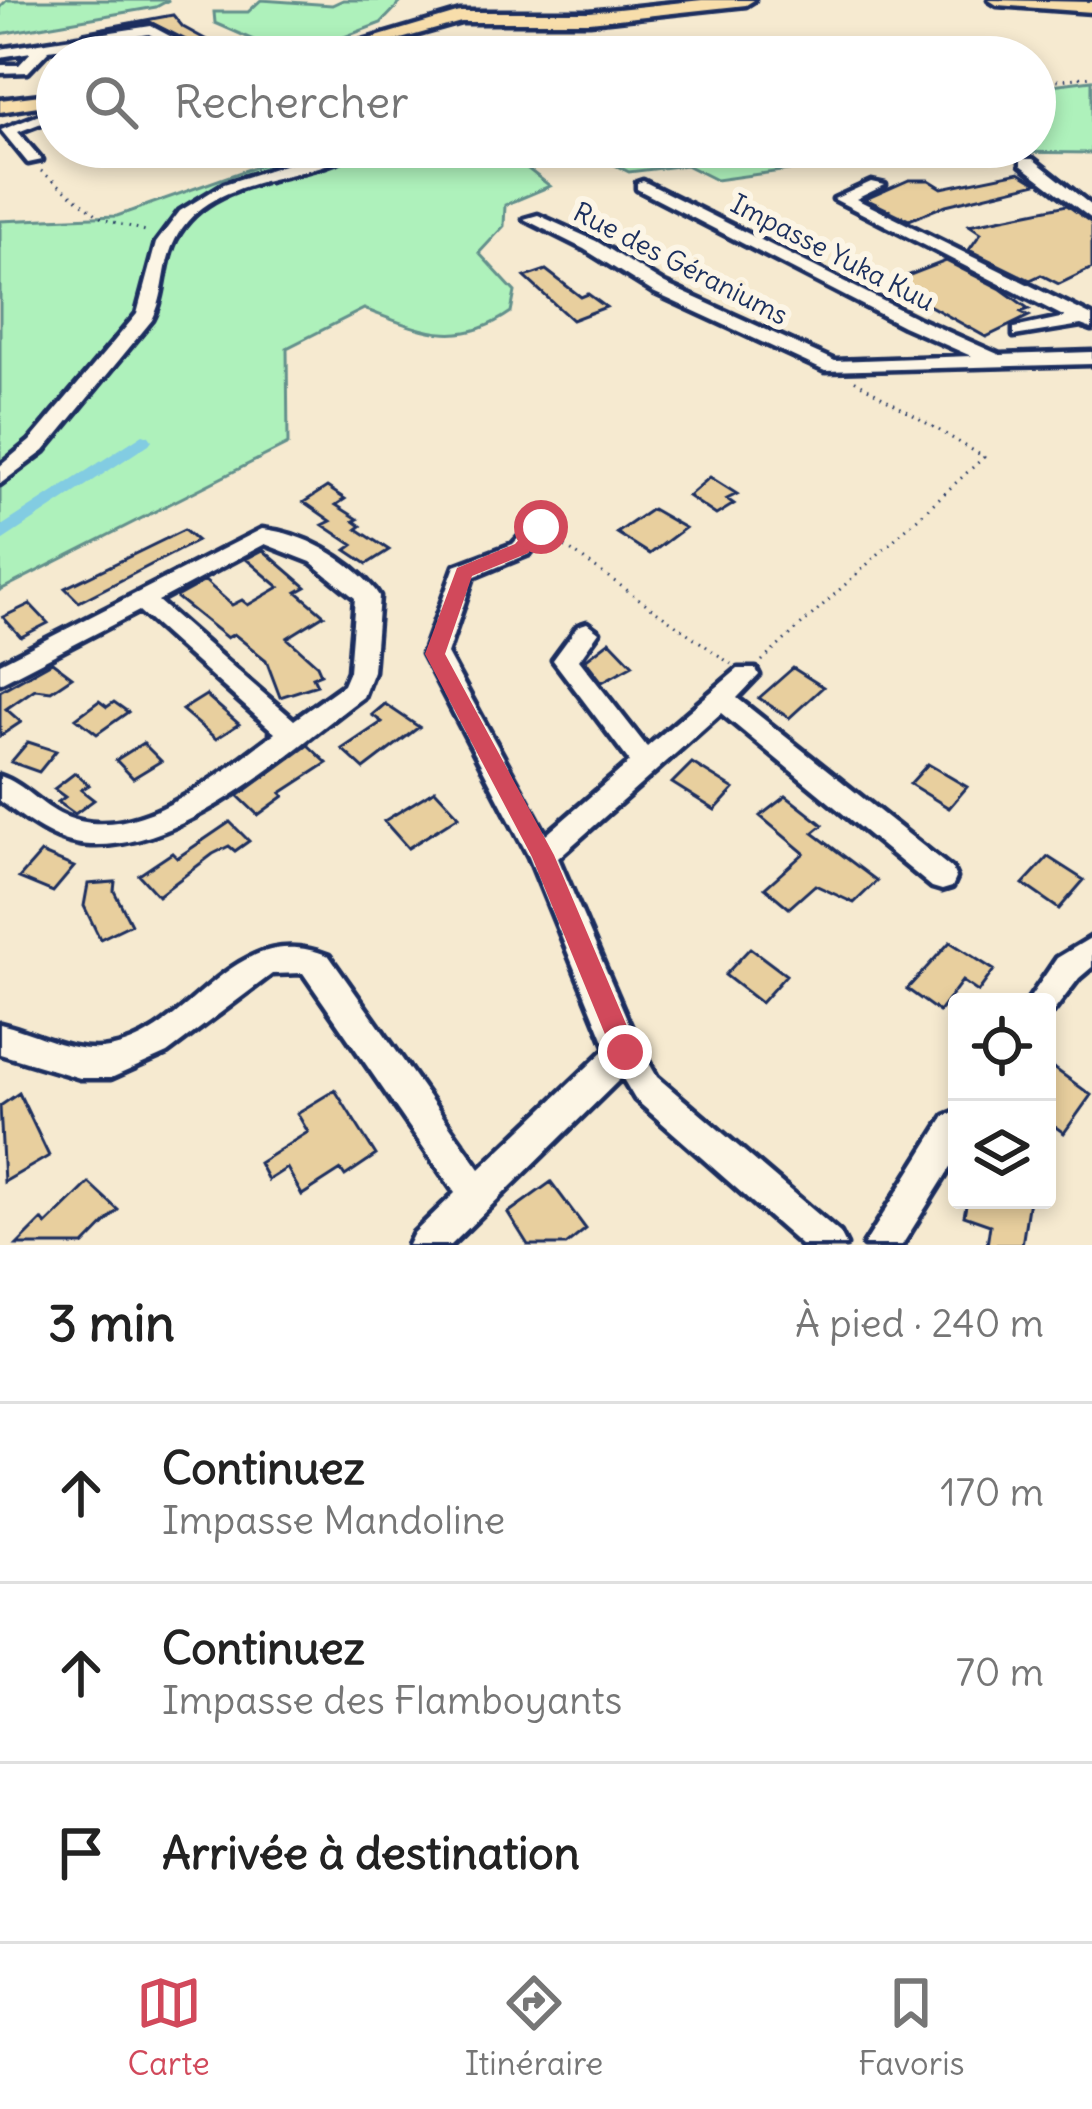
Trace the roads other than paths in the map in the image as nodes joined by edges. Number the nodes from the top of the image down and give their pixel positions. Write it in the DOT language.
graph roads {
  1 [pos="746,0"];
  2 [pos="998,0"];
  3 [pos="1009,1"];
  4 [pos="1091,9"];
  5 [pos="152,31"];
  6 [pos="116,36"];
  7 [pos="146,36"];
  8 [pos="162,36"];
  9 [pos="393,36"];
  10 [pos="36,47"];
  11 [pos="0,53"];
  12 [pos="36,55"];
  13 [pos="0,69"];
  14 [pos="36,101"];
  15 [pos="0,106"];
  16 [pos="36,120"];
  17 [pos="34,160"];
  18 [pos="293,168"];
  19 [pos="1034,168"];
  20 [pos="877,185"];
  21 [pos="643,187"];
  22 [pos="1092,214"];
  23 [pos="532,219"];
  24 [pos="1087,321"];
  25 [pos="1021,332"];
  26 [pos="1092,358"];
  27 [pos="1001,362"];
  28 [pos="0,477"];
  29 [pos="550,534"];
  30 [pos="142,599"];
  31 [pos="586,632"];
  32 [pos="0,674"];
  33 [pos="747,675"];
  34 [pos="720,698"];
  35 [pos="292,734"];
  36 [pos="645,763"];
  37 [pos="0,787"];
  38 [pos="542,855"];
  39 [pos="942,878"];
  40 [pos="1092,950"];
  41 [pos="1049,993"];
  42 [pos="0,1040"];
  43 [pos="625,1052"];
  44 [pos="948,1141"];
  45 [pos="477,1195"];
  46 [pos="426,1245"];
  47 [pos="828,1245"];
  48 [pos="882,1245"];
  1 -- 9 [label="main road"];
  2 -- 3 [label="main road"];
  3 -- 4 [label="main road"];
  5 -- 6 [label="street"];
  5 -- 7 [label="street"];
  5 -- 8 [label="street"];
  10 -- 11 [label="street"];
  12 -- 13 [label="street"];
  14 -- 15 [label="main road"];
  16 -- 17 [label="street"];
  18 -- 28 [label="street"];
  19 -- 22 [label="street"];
  20 -- 24 [label="street"];
  21 -- 27 [label="street, Impasse Yuka Kuu"];
  23 -- 27 [label="street, Rue des Géraniums"];
  24 -- 25 [label="street"];
  26 -- 27 [label="street, Rue des Géraniums"];
  29 -- 38 [label="street"];
  30 -- 32 [label="street"];
  30 -- 35 [label="street"];
  30 -- 35 [label="street"];
  31 -- 36 [label="street"];
  33 -- 34 [label="street"];
  34 -- 36 [label="street"];
  34 -- 39 [label="street"];
  35 -- 37 [label="street"];
  36 -- 38 [label="street"];
  38 -- 43 [label="street"];
  40 -- 41 [label="street"];
  42 -- 45 [label="street"];
  43 -- 45 [label="street"];
  43 -- 47 [label="street"];
  44 -- 48 [label="street"];
  45 -- 46 [label="street"];
}
